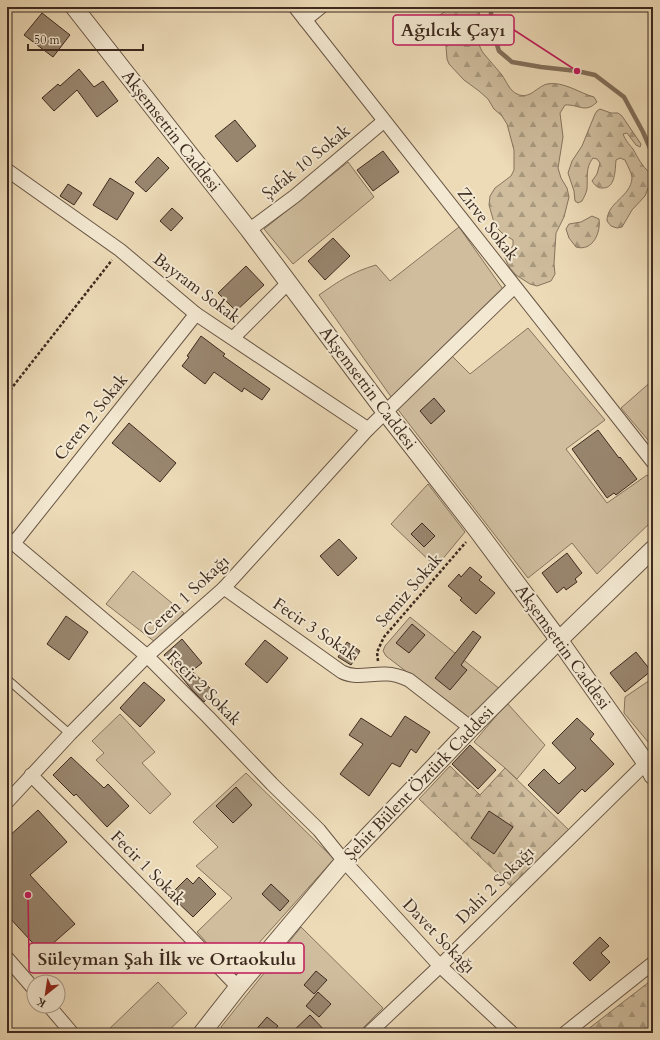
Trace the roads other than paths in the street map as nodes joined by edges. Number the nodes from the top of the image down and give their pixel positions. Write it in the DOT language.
graph roads {
  1 [pos="74,7"];
  2 [pos="295,7"];
  3 [pos="320,7"];
  4 [pos="305,20"];
  5 [pos="384,121"];
  6 [pos="7,170"];
  7 [pos="249,230"];
  8 [pos="288,283"];
  9 [pos="514,287"];
  10 [pos="196,314"];
  11 [pos="233,338"];
  12 [pos="386,413"];
  13 [pos="368,429"];
  14 [pos="653,462"];
  15 [pos="10,540"];
  16 [pos="653,549"];
  17 [pos="224,588"];
  18 [pos="558,640"];
  19 [pos="147,656"];
  20 [pos="7,679"];
  21 [pos="471,728"];
  22 [pos="70,734"];
  23 [pos="649,769"];
  24 [pos="31,775"];
  25 [pos="7,802"];
  26 [pos="344,861"];
  27 [pos="7,958"];
  28 [pos="653,963"];
  29 [pos="440,966"];
  30 [pos="26,980"];
  31 [pos="238,987"];
  32 [pos="56,1014"];
  33 [pos="72,1033"];
  34 [pos="202,1033"];
  35 [pos="369,1033"];
  36 [pos="512,1033"];
  37 [pos="565,1033"];
  1 -- 7 [label="street, Akşemsettin Caddesi"];
  2 -- 4 [label="street, Zirve Sokak"];
  3 -- 4 [label="street"];
  4 -- 5 [label="street, Zirve Sokak"];
  5 -- 7 [label="street, Şafak 10 Sokak"];
  5 -- 9 [label="street, Zirve Sokak"];
  6 -- 10 [label="street, Bayram Sokak"];
  7 -- 8 [label="street, Akşemsettin Caddesi"];
  8 -- 11 [label="street"];
  8 -- 12 [label="street, Akşemsettin Caddesi"];
  9 -- 12 [label="street, Ceren 1 Sokağı"];
  9 -- 14 [label="street, Zirve Sokak"];
  10 -- 11 [label="street, Bayram Sokak"];
  10 -- 15 [label="street, Ceren 2 Sokak"];
  11 -- 13 [label="street, Bayram Sokak"];
  12 -- 13 [label="street, Ceren 1 Sokağı"];
  12 -- 18 [label="street, Akşemsettin Caddesi"];
  13 -- 17 [label="street, Ceren 1 Sokağı"];
  15 -- 19 [label="street, Fecir 2 Sokak"];
  16 -- 18 [label="street, Şehit Bülent Öztürk Caddesi"];
  17 -- 19 [label="street, Ceren 1 Sokağı"];
  17 -- 21 [label="street, Fecir 3 Sokak"];
  18 -- 21 [label="street, Şehit Bülent Öztürk Caddesi"];
  18 -- 23 [label="street, Akşemsettin Caddesi"];
  19 -- 22 [label="street, Ceren 1 Sokağı"];
  19 -- 26 [label="street, Fecir 2 Sokak"];
  20 -- 22 [label="lane"];
  21 -- 26 [label="street, Şehit Bülent Öztürk Caddesi"];
  22 -- 24 [label="street, Ceren 1 Sokağı"];
  23 -- 29 [label="street, Dahi 2 Sokağı"];
  24 -- 25 [label="street, Ceren 1 Sokağı"];
  24 -- 31 [label="street, Fecir 1 Sokak"];
  26 -- 29 [label="street, Davet Sokağı"];
  26 -- 31 [label="street, Şehit Bülent Öztürk Caddesi"];
  27 -- 30 [label="street"];
  28 -- 37 [label="street"];
  29 -- 35 [label="street, Dahi 2 Sokağı"];
  29 -- 36 [label="street, Davet Sokağı"];
  31 -- 34 [label="street, Şehit Bülent Öztürk Caddesi"];
  32 -- 33 [label="street"];
}
